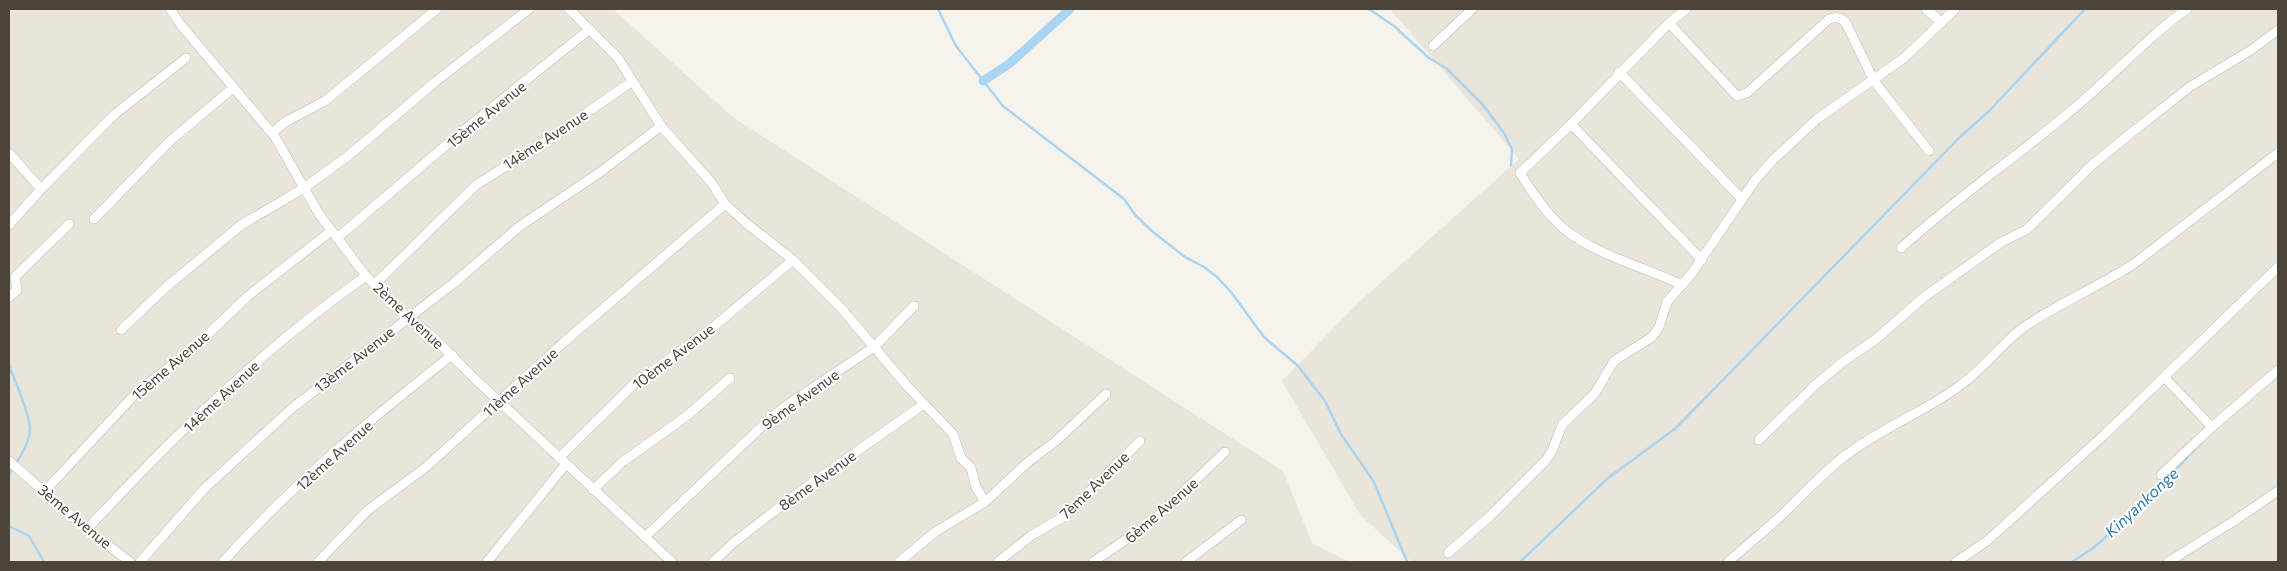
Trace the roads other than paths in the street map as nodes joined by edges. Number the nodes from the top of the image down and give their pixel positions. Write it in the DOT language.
graph roads {
  1 [pos="170,9"];
  2 [pos="437,9"];
  3 [pos="529,9"];
  4 [pos="569,9"];
  5 [pos="1472,9"];
  6 [pos="1686,9"];
  7 [pos="1926,9"];
  8 [pos="1955,9"];
  9 [pos="2187,9"];
  10 [pos="1669,23"];
  11 [pos="1942,23"];
  12 [pos="590,29"];
  13 [pos="2278,30"];
  14 [pos="1433,46"];
  15 [pos="186,58"];
  16 [pos="1619,72"];
  17 [pos="1874,81"];
  18 [pos="631,82"];
  19 [pos="233,88"];
  20 [pos="1571,124"];
  21 [pos="661,126"];
  22 [pos="272,133"];
  23 [pos="1929,151"];
  24 [pos="9,153"];
  25 [pos="2278,153"];
  26 [pos="41,188"];
  27 [pos="304,188"];
  28 [pos="1742,199"];
  29 [pos="725,204"];
  30 [pos="94,220"];
  31 [pos="69,224"];
  32 [pos="9,225"];
  33 [pos="334,235"];
  34 [pos="1901,248"];
  35 [pos="793,260"];
  36 [pos="1702,260"];
  37 [pos="2278,267"];
  38 [pos="366,276"];
  39 [pos="375,284"];
  40 [pos="1682,285"];
  41 [pos="9,297"];
  42 [pos="914,306"];
  43 [pos="407,317"];
  44 [pos="121,330"];
  45 [pos="874,347"];
  46 [pos="452,355"];
  47 [pos="2278,370"];
  48 [pos="730,378"];
  49 [pos="2165,378"];
  50 [pos="1106,394"];
  51 [pos="499,402"];
  52 [pos="924,404"];
  53 [pos="2212,427"];
  54 [pos="1759,440"];
  55 [pos="1140,441"];
  56 [pos="1225,452"];
  57 [pos="9,461"];
  58 [pos="562,461"];
  59 [pos="2161,475"];
  60 [pos="593,490"];
  61 [pos="2278,491"];
  62 [pos="44,492"];
  63 [pos="985,502"];
  64 [pos="1241,520"];
  65 [pos="88,529"];
  66 [pos="646,536"];
  67 [pos="1448,553"];
  68 [pos="130,562"];
  69 [pos="140,562"];
  70 [pos="223,562"];
  71 [pos="318,562"];
  72 [pos="486,562"];
  73 [pos="672,562"];
  74 [pos="714,562"];
  75 [pos="899,562"];
  76 [pos="998,562"];
  77 [pos="1093,562"];
  78 [pos="1186,562"];
  79 [pos="1728,562"];
  80 [pos="1956,562"];
  81 [pos="2168,562"];
  1 -- 19 [label="street, 2ème Avenue"];
  2 -- 22 [label="street"];
  3 -- 27 [label="street"];
  4 -- 12 [label="street"];
  5 -- 14 [label="street"];
  6 -- 10 [label="street"];
  7 -- 11 [label="street"];
  8 -- 11 [label="street"];
  9 -- 34 [label="street"];
  10 -- 16 [label="street"];
  10 -- 17 [label="street"];
  11 -- 17 [label="street"];
  12 -- 18 [label="street"];
  12 -- 33 [label="street, 15ème Avenue"];
  13 -- 54 [label="street"];
  15 -- 26 [label="street"];
  16 -- 20 [label="street"];
  16 -- 28 [label="street"];
  17 -- 23 [label="street"];
  17 -- 28 [label="street"];
  18 -- 21 [label="street"];
  18 -- 39 [label="street, 14ème Avenue"];
  19 -- 22 [label="street, 2ème Avenue"];
  19 -- 30 [label="street"];
  20 -- 36 [label="street"];
  20 -- 40 [label="street"];
  21 -- 29 [label="street"];
  21 -- 43 [label="street, 13ème Avenue"];
  22 -- 27 [label="street, 2ème Avenue"];
  24 -- 26 [label="street"];
  25 -- 79 [label="street"];
  26 -- 32 [label="street"];
  27 -- 33 [label="street, 2ème Avenue"];
  27 -- 44 [label="street"];
  28 -- 36 [label="street"];
  29 -- 35 [label="street"];
  29 -- 51 [label="street, 11ème Avenue"];
  31 -- 41 [label="street"];
  33 -- 38 [label="street, 2ème Avenue"];
  33 -- 62 [label="street, 15ème Avenue"];
  35 -- 45 [label="street"];
  35 -- 58 [label="street, 10ème Avenue"];
  36 -- 40 [label="street"];
  37 -- 49 [label="street"];
  38 -- 39 [label="street, 2ème Avenue"];
  38 -- 65 [label="street, 14ème Avenue"];
  39 -- 43 [label="street, 2ème Avenue"];
  40 -- 67 [label="street"];
  42 -- 45 [label="street, 9ème Avenue"];
  43 -- 46 [label="street, 2ème Avenue"];
  43 -- 69 [label="street, 13ème Avenue"];
  45 -- 52 [label="street"];
  45 -- 66 [label="street, 9ème Avenue"];
  46 -- 51 [label="street, 2ème Avenue"];
  46 -- 70 [label="street, 12ème Avenue"];
  47 -- 53 [label="street"];
  48 -- 60 [label="street"];
  49 -- 53 [label="street"];
  49 -- 80 [label="street"];
  50 -- 63 [label="street"];
  51 -- 58 [label="street, 2ème Avenue"];
  51 -- 71 [label="street, 11ème Avenue"];
  52 -- 63 [label="street"];
  52 -- 74 [label="street, 8ème Avenue"];
  53 -- 59 [label="street"];
  55 -- 76 [label="street, 7ème Avenue"];
  56 -- 77 [label="street, 6ème Avenue"];
  57 -- 62 [label="street, 3ème Avenue"];
  58 -- 60 [label="street, 2ème Avenue"];
  58 -- 72 [label="street, 10ème Avenue"];
  60 -- 66 [label="street, 2ème Avenue"];
  61 -- 81 [label="street"];
  62 -- 65 [label="street, 3ème Avenue"];
  63 -- 75 [label="street"];
  64 -- 78 [label="street"];
  65 -- 68 [label="street, 3ème Avenue"];
  66 -- 73 [label="street, 2ème Avenue"];
}
